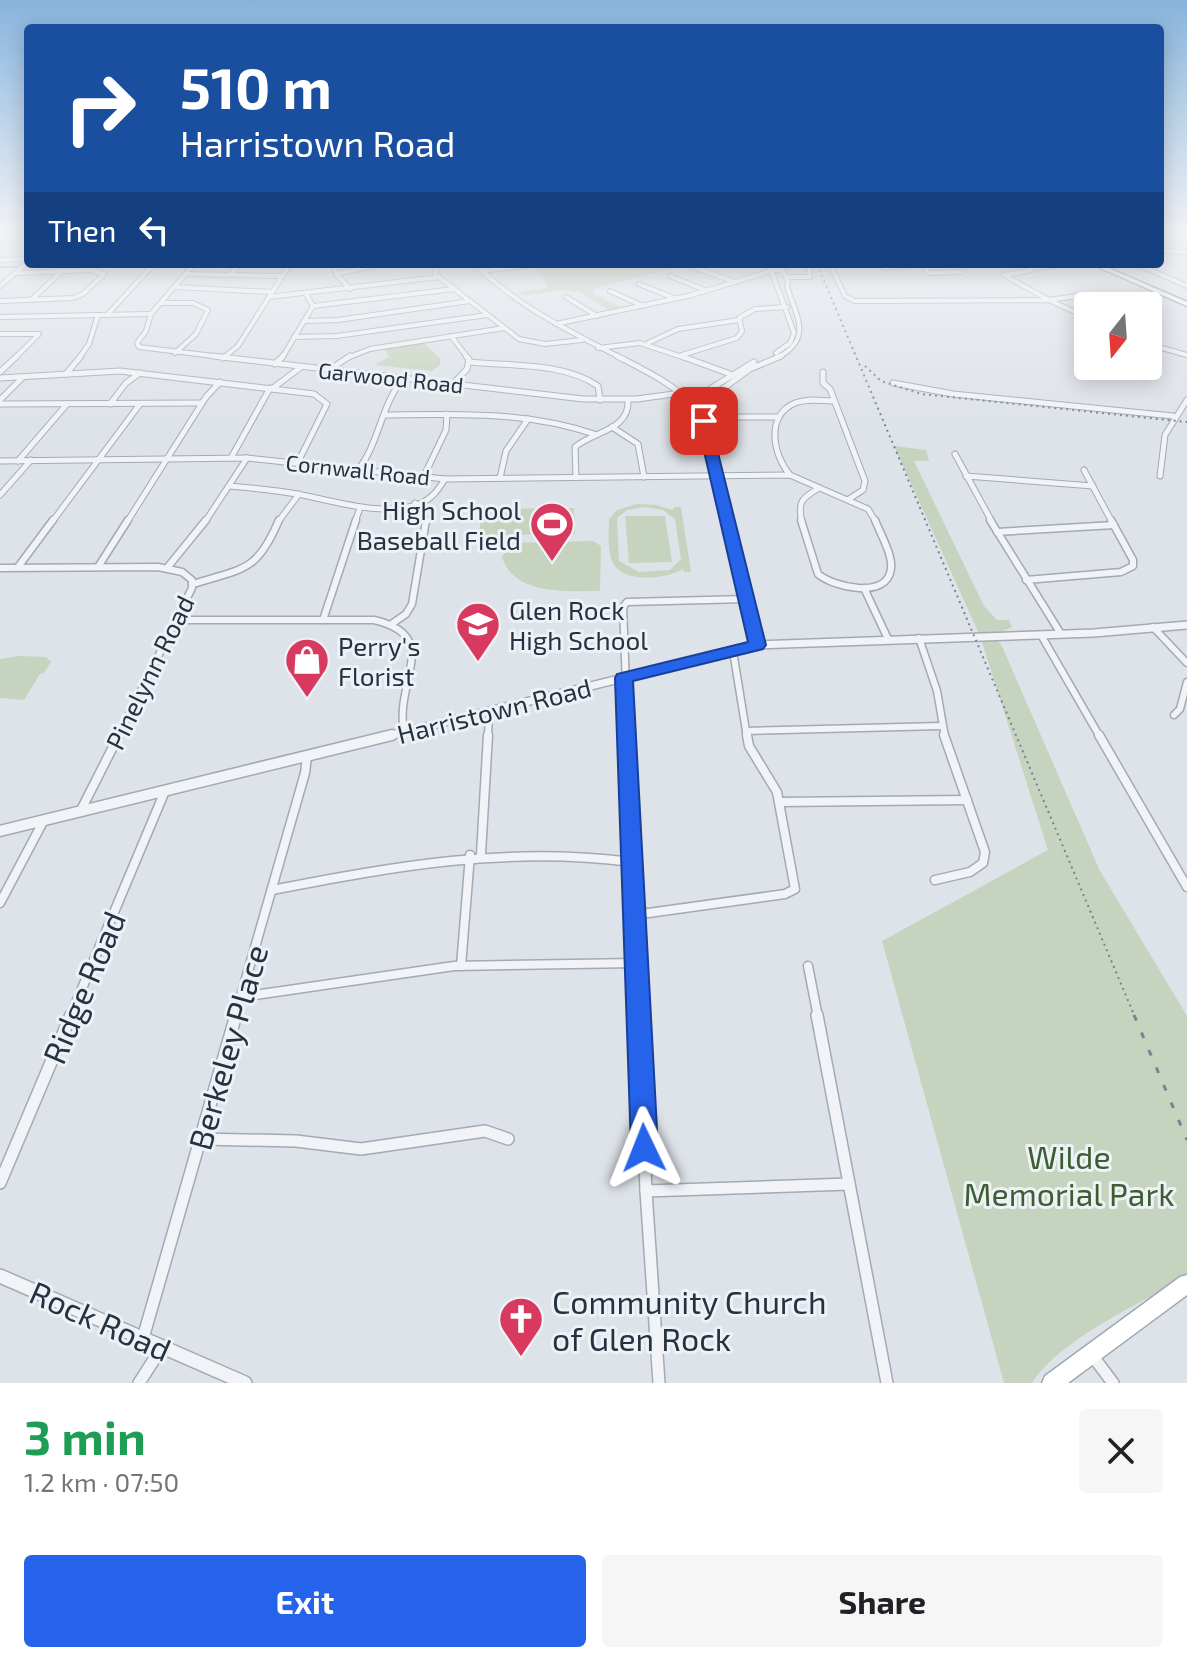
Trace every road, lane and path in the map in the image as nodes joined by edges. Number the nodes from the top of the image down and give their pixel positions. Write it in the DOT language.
graph roads {
  1 [pos="35,296"];
  2 [pos="79,296"];
  3 [pos="125,296"];
  4 [pos="167,296"];
  5 [pos="269,296"];
  6 [pos="307,296"];
  7 [pos="400,296"];
  8 [pos="463,296"];
  9 [pos="511,296"];
  10 [pos="620,296"];
  11 [pos="667,296"];
  12 [pos="689,296"];
  13 [pos="782,296"];
  14 [pos="790,296"];
  15 [pos="845,296"];
  16 [pos="1041,296"];
  17 [pos="1074,296"];
  18 [pos="566,297"];
  19 [pos="676,299"];
  20 [pos="30,300"];
  21 [pos="1049,300"];
  22 [pos="0,301"];
  23 [pos="470,301"];
  24 [pos="161,303"];
  25 [pos="313,306"];
  26 [pos="643,306"];
  27 [pos="786,307"];
  28 [pos="793,307"];
  29 [pos="1074,312"];
  30 [pos="151,314"];
  31 [pos="98,315"];
  32 [pos="107,315"];
  33 [pos="487,315"];
  34 [pos="597,316"];
  35 [pos="0,317"];
  36 [pos="739,320"];
  37 [pos="304,321"];
  38 [pos="556,324"];
  39 [pos="504,328"];
  40 [pos="0,334"];
  41 [pos="451,336"];
  42 [pos="294,337"];
  43 [pos="582,340"];
  44 [pos="648,343"];
  45 [pos="790,343"];
  46 [pos="797,344"];
  47 [pos="598,348"];
  48 [pos="1162,348"];
  49 [pos="175,353"];
  50 [pos="682,355"];
  51 [pos="1187,355"];
  52 [pos="223,358"];
  53 [pos="469,362"];
  54 [pos="275,364"];
  55 [pos="301,367"];
  56 [pos="329,370"];
  57 [pos="823,372"];
  58 [pos="140,373"];
  59 [pos="66,374"];
  60 [pos="733,374"];
  61 [pos="0,375"];
  62 [pos="740,376"];
  63 [pos="22,378"];
  64 [pos="403,379"];
  65 [pos="220,382"];
  66 [pos="893,383"];
  67 [pos="453,384"];
  68 [pos="271,388"];
  69 [pos="684,395"];
  70 [pos="600,400"];
  71 [pos="628,400"];
  72 [pos="1187,400"];
  73 [pos="834,401"];
  74 [pos="0,402"];
  75 [pos="202,403"];
  76 [pos="67,404"];
  77 [pos="110,404"];
  78 [pos="140,404"];
  79 [pos="447,414"];
  80 [pos="385,415"];
  81 [pos="1173,416"];
  82 [pos="702,417"];
  83 [pos="779,417"];
  84 [pos="528,419"];
  85 [pos="612,427"];
  86 [pos="594,434"];
  87 [pos="955,454"];
  88 [pos="168,457"];
  89 [pos="231,458"];
  90 [pos="247,458"];
  91 [pos="99,459"];
  92 [pos="31,460"];
  93 [pos="0,461"];
  94 [pos="18,461"];
  95 [pos="298,462"];
  96 [pos="1084,470"];
  97 [pos="357,471"];
  98 [pos="790,475"];
  99 [pos="966,476"];
  100 [pos="1160,476"];
  101 [pos="576,477"];
  102 [pos="644,477"];
  103 [pos="717,477"];
  104 [pos="423,478"];
  105 [pos="500,478"];
  106 [pos="445,479"];
  107 [pos="229,486"];
  108 [pos="1093,486"];
  109 [pos="819,488"];
  110 [pos="299,494"];
  111 [pos="0,495"];
  112 [pos="849,499"];
  113 [pos="415,503"];
  114 [pos="360,508"];
  115 [pos="1114,525"];
  116 [pos="997,532"];
  117 [pos="18,567"];
  118 [pos="98,567"];
  119 [pos="0,568"];
  120 [pos="167,568"];
  121 [pos="1026,580"];
  122 [pos="193,584"];
  123 [pos="864,588"];
  124 [pos="747,599"];
  125 [pos="176,620"];
  126 [pos="323,620"];
  127 [pos="393,623"];
  128 [pos="1187,625"];
  129 [pos="1153,627"];
  130 [pos="1061,634"];
  131 [pos="1041,635"];
  132 [pos="919,638"];
  133 [pos="888,639"];
  134 [pos="757,645"];
  135 [pos="733,651"];
  136 [pos="1187,663"];
  137 [pos="624,678"];
  138 [pos="1187,682"];
  139 [pos="489,711"];
  140 [pos="1174,715"];
  141 [pos="941,726"];
  142 [pos="746,731"];
  143 [pos="404,732"];
  144 [pos="307,756"];
  145 [pos="165,791"];
  146 [pos="967,800"];
  147 [pos="779,802"];
  148 [pos="81,810"];
  149 [pos="44,820"];
  150 [pos="0,831"];
  151 [pos="481,854"];
  152 [pos="470,855"];
  153 [pos="632,862"];
  154 [pos="935,880"];
  155 [pos="1187,887"];
  156 [pos="272,890"];
  157 [pos="0,903"];
  158 [pos="634,915"];
  159 [pos="636,963"];
  160 [pos="461,966"];
  161 [pos="808,966"];
  162 [pos="241,997"];
  163 [pos="201,1139"];
  164 [pos="508,1139"];
  165 [pos="0,1183"];
  166 [pos="849,1184"];
  167 [pos="646,1191"];
  168 [pos="0,1276"];
  169 [pos="1187,1284"];
  170 [pos="143,1338"];
  171 [pos="162,1347"];
  172 [pos="1091,1353"];
  173 [pos="139,1383"];
  174 [pos="245,1383"];
  175 [pos="659,1383"];
  176 [pos="887,1383"];
  177 [pos="1052,1383"];
  178 [pos="1113,1383"];
  1 -- 20 [label="street"];
  2 -- 20 [label="street"];
  3 -- 32 [label="street"];
  4 -- 24 [label="street"];
  5 -- 52 [label="street"];
  6 -- 25 [label="street"];
  7 -- 25 [label="street"];
  8 -- 23 [label="street"];
  9 -- 38 [label="street"];
  10 -- 26 [label="street"];
  11 -- 19 [label="street"];
  12 -- 19 [label="street"];
  13 -- 27 [label="street"];
  14 -- 28 [label="street"];
  15 -- 21 [label="street"];
  16 -- 21 [label="street"];
  17 -- 21 [label="street"];
  18 -- 34 [label="street"];
  19 -- 26 [label="street"];
  20 -- 22 [label="street"];
  21 -- 29 [label="street"];
  23 -- 33 [label="street"];
  23 -- 37 [label="street"];
  24 -- 30 [label="street"];
  24 -- 49 [label="street"];
  25 -- 37 [label="street"];
  26 -- 34 [label="street"];
  27 -- 28 [label="street"];
  27 -- 36 [label="street"];
  27 -- 45 [label="street"];
  28 -- 46 [label="street"];
  30 -- 32 [label="street"];
  30 -- 49 [label="street, Garwood Road"];
  31 -- 32 [label="street"];
  31 -- 35 [label="street"];
  31 -- 59 [label="street"];
  33 -- 39 [label="street"];
  33 -- 42 [label="street"];
  34 -- 38 [label="street"];
  36 -- 44 [label="street"];
  36 -- 50 [label="street"];
  37 -- 42 [label="street"];
  38 -- 43 [label="street"];
  39 -- 41 [label="street"];
  39 -- 43 [label="street"];
  40 -- 61 [label="street"];
  41 -- 53 [label="street"];
  41 -- 56 [label="street"];
  42 -- 54 [label="street"];
  43 -- 47 [label="street"];
  44 -- 47 [label="street"];
  44 -- 50 [label="street"];
  45 -- 46 [label="street"];
  45 -- 60 [label="street"];
  46 -- 62 [label="street"];
  47 -- 69 [label="street"];
  48 -- 51 [label="street"];
  49 -- 52 [label="street, Garwood Road"];
  50 -- 60 [label="street"];
  52 -- 54 [label="street, Garwood Road"];
  53 -- 67 [label="street"];
  53 -- 70 [label="street"];
  54 -- 55 [label="street, Garwood Road"];
  55 -- 56 [label="street, Garwood Road"];
  55 -- 68 [label="street"];
  56 -- 64 [label="street, Garwood Road"];
  57 -- 73 [label="street"];
  58 -- 59 [label="street"];
  58 -- 65 [label="street"];
  58 -- 77 [label="street"];
  59 -- 63 [label="street"];
  60 -- 62 [label="street"];
  60 -- 69 [label="street"];
  61 -- 63 [label="street"];
  62 -- 69 [label="street"];
  63 -- 74 [label="street"];
  64 -- 67 [label="street, Garwood Road"];
  64 -- 80 [label="street"];
  65 -- 68 [label="street"];
  65 -- 75 [label="street"];
  66 -- 81 [label="street"];
  67 -- 70 [label="street, Garwood Road"];
  68 -- 89 [label="street"];
  68 -- 95 [label="street"];
  69 -- 71 [label="street, Garwood Road"];
  69 -- 82 [label="street"];
  70 -- 71 [label="street, Garwood Road"];
  71 -- 85 [label="street"];
  72 -- 81 [label="street"];
  73 -- 83 [label="street"];
  73 -- 112 [label="street"];
  74 -- 76 [label="street"];
  75 -- 78 [label="street"];
  75 -- 88 [label="street"];
  76 -- 77 [label="street"];
  76 -- 94 [label="street"];
  77 -- 78 [label="street"];
  78 -- 91 [label="street"];
  79 -- 80 [label="street"];
  79 -- 84 [label="street"];
  79 -- 104 [label="street"];
  80 -- 97 [label="street"];
  81 -- 100 [label="street"];
  82 -- 83 [label="street"];
  82 -- 103 [label="street"];
  83 -- 98 [label="street"];
  84 -- 86 [label="street"];
  84 -- 105 [label="street"];
  85 -- 86 [label="street"];
  85 -- 102 [label="street"];
  86 -- 101 [label="street"];
  87 -- 99 [label="street"];
  88 -- 89 [label="street, Cornwall Road"];
  88 -- 91 [label="street, Cornwall Road"];
  88 -- 118 [label="street"];
  89 -- 90 [label="street, Cornwall Road"];
  90 -- 95 [label="street, Cornwall Road"];
  90 -- 107 [label="street"];
  91 -- 92 [label="street, Cornwall Road"];
  91 -- 117 [label="street"];
  92 -- 94 [label="street, Cornwall Road"];
  92 -- 111 [label="street"];
  93 -- 94 [label="street, Cornwall Road"];
  95 -- 97 [label="street, Cornwall Road"];
  96 -- 108 [label="street"];
  97 -- 104 [label="street, Cornwall Road"];
  98 -- 103 [label="street, Cornwall Road"];
  98 -- 109 [label="street"];
  99 -- 108 [label="street"];
  99 -- 116 [label="street"];
  101 -- 102 [label="street, Cornwall Road"];
  101 -- 105 [label="street, Cornwall Road"];
  102 -- 103 [label="street, Cornwall Road"];
  103 -- 124 [label="street"];
  104 -- 106 [label="street, Cornwall Road"];
  105 -- 106 [label="street, Cornwall Road"];
  106 -- 113 [label="street"];
  107 -- 110 [label="street"];
  107 -- 120 [label="street"];
  108 -- 115 [label="street"];
  109 -- 112 [label="street"];
  109 -- 123 [label="street"];
  110 -- 114 [label="street"];
  110 -- 122 [label="street"];
  112 -- 123 [label="street"];
  113 -- 114 [label="street"];
  113 -- 127 [label="street"];
  114 -- 126 [label="street"];
  115 -- 116 [label="street"];
  115 -- 121 [label="street"];
  116 -- 121 [label="street"];
  117 -- 118 [label="street, Pinelynn Road"];
  117 -- 119 [label="street, Pinelynn Road"];
  118 -- 120 [label="street, Pinelynn Road"];
  120 -- 122 [label="street, Pinelynn Road"];
  121 -- 130 [label="street"];
  122 -- 125 [label="street, Pinelynn Road"];
  123 -- 133 [label="street"];
  124 -- 134 [label="street"];
  124 -- 137 [label="street"];
  125 -- 126 [label="street"];
  125 -- 148 [label="street, Pinelynn Road"];
  126 -- 127 [label="street"];
  127 -- 143 [label="street"];
  128 -- 129 [label="street, Harristown Road"];
  129 -- 130 [label="street, Harristown Road"];
  129 -- 136 [label="street"];
  130 -- 131 [label="street, Harristown Road"];
  131 -- 132 [label="street, Harristown Road"];
  131 -- 155 [label="street"];
  132 -- 133 [label="street, Harristown Road"];
  132 -- 141 [label="street"];
  133 -- 134 [label="street, Harristown Road"];
  134 -- 135 [label="street, Harristown Road"];
  135 -- 137 [label="street, Harristown Road"];
  135 -- 142 [label="street"];
  137 -- 139 [label="street, Harristown Road"];
  137 -- 153 [label="street"];
  138 -- 140 [label="street"];
  139 -- 143 [label="street, Harristown Road"];
  139 -- 151 [label="street"];
  141 -- 142 [label="street"];
  141 -- 146 [label="street"];
  142 -- 147 [label="street"];
  143 -- 144 [label="street, Harristown Road"];
  144 -- 145 [label="street, Harristown Road"];
  144 -- 156 [label="street, Berkeley Place"];
  145 -- 148 [label="street, Harristown Road"];
  145 -- 165 [label="street, Ridge Road"];
  146 -- 147 [label="street"];
  146 -- 154 [label="street"];
  147 -- 158 [label="street"];
  148 -- 149 [label="street, Harristown Road"];
  149 -- 150 [label="street, Harristown Road"];
  149 -- 157 [label="street"];
  151 -- 152 [label="street"];
  151 -- 153 [label="street"];
  152 -- 156 [label="street"];
  152 -- 160 [label="street"];
  153 -- 158 [label="street"];
  156 -- 162 [label="street, Berkeley Place"];
  158 -- 159 [label="street"];
  159 -- 160 [label="street"];
  159 -- 167 [label="street"];
  160 -- 162 [label="street"];
  161 -- 166 [label="street"];
  162 -- 163 [label="street, Berkeley Place"];
  163 -- 164 [label="street"];
  163 -- 170 [label="street, Berkeley Place"];
  166 -- 167 [label="street"];
  166 -- 176 [label="street"];
  167 -- 175 [label="street"];
  168 -- 170 [label="street, Rock Road"];
  169 -- 172 [label="main road"];
  170 -- 171 [label="street, Rock Road"];
  171 -- 173 [label="street"];
  171 -- 174 [label="street, Rock Road"];
  172 -- 177 [label="main road"];
  172 -- 178 [label="street"];
}
